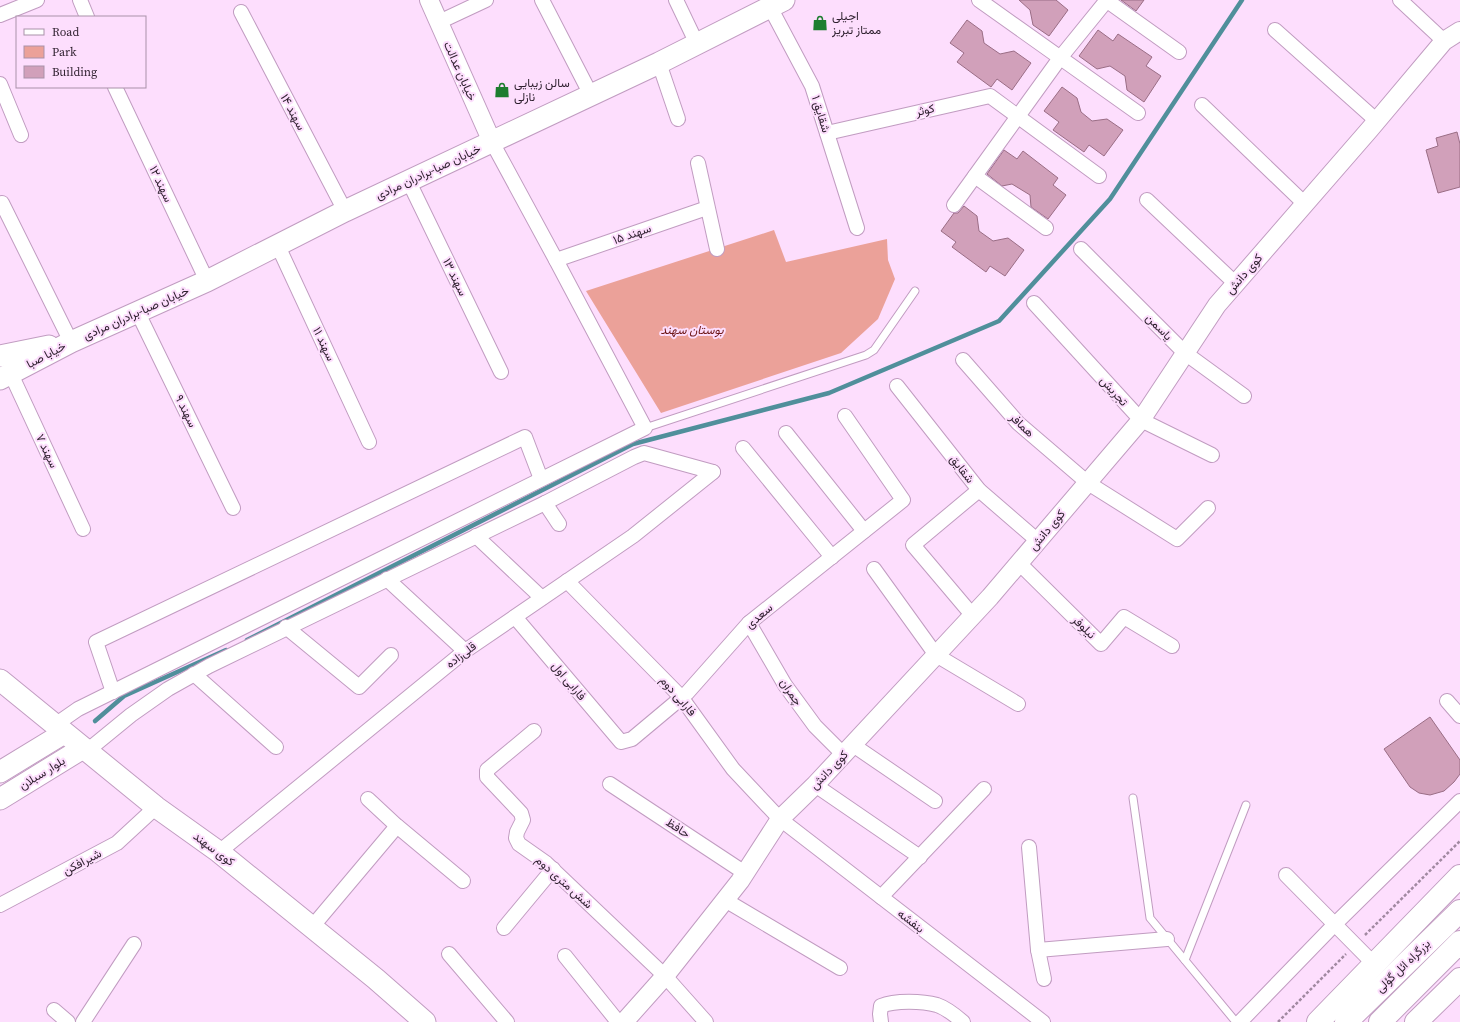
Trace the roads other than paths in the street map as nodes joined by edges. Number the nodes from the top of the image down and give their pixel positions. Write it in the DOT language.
graph roads {
  1 [pos="37,0"];
  2 [pos="80,0"];
  3 [pos="429,0"];
  4 [pos="486,0"];
  5 [pos="542,0"];
  6 [pos="676,0"];
  7 [pos="979,0"];
  8 [pos="1107,0"];
  9 [pos="1400,0"];
  10 [pos="777,3"];
  11 [pos="241,12"];
  12 [pos="0,15"];
  13 [pos="88,16"];
  14 [pos="439,22"];
  15 [pos="1275,30"];
  16 [pos="1460,32"];
  17 [pos="1444,41"];
  18 [pos="697,44"];
  19 [pos="1179,52"];
  20 [pos="1060,58"];
  21 [pos="659,63"];
  22 [pos="0,84"];
  23 [pos="115,88"];
  24 [pos="591,95"];
  25 [pos="1202,105"];
  26 [pos="1138,113"];
  27 [pos="1018,117"];
  28 [pos="678,119"];
  29 [pos="1377,121"];
  30 [pos="827,133"];
  31 [pos="21,135"];
  32 [pos="492,142"];
  33 [pos="698,163"];
  34 [pos="975,176"];
  35 [pos="1099,176"];
  36 [pos="409,182"];
  37 [pos="1147,200"];
  38 [pos="2,202"];
  39 [pos="1305,204"];
  40 [pos="954,205"];
  41 [pos="707,208"];
  42 [pos="345,211"];
  43 [pos="857,228"];
  44 [pos="1046,228"];
  45 [pos="278,246"];
  46 [pos="717,249"];
  47 [pos="1081,249"];
  48 [pos="556,260"];
  49 [pos="207,281"];
  50 [pos="1236,284"];
  51 [pos="915,291"];
  52 [pos="1034,304"];
  53 [pos="138,313"];
  54 [pos="71,342"];
  55 [pos="1186,353"];
  56 [pos="0,356"];
  57 [pos="963,360"];
  58 [pos="501,372"];
  59 [pos="5,376"];
  60 [pos="897,386"];
  61 [pos="1244,396"];
  62 [pos="845,416"];
  63 [pos="1141,420"];
  64 [pos="645,428"];
  65 [pos="786,433"];
  66 [pos="369,442"];
  67 [pos="743,448"];
  68 [pos="1212,455"];
  69 [pos="541,479"];
  70 [pos="1088,483"];
  71 [pos="978,490"];
  72 [pos="545,503"];
  73 [pos="233,508"];
  74 [pos="1208,508"];
  75 [pos="560,524"];
  76 [pos="82,529"];
  77 [pos="864,531"];
  78 [pos="476,536"];
  79 [pos="1038,541"];
  80 [pos="832,557"];
  81 [pos="1019,563"];
  82 [pos="874,569"];
  83 [pos="387,579"];
  84 [pos="567,581"];
  85 [pos="542,598"];
  86 [pos="972,616"];
  87 [pos="515,617"];
  88 [pos="749,623"];
  89 [pos="286,628"];
  90 [pos="1172,646"];
  91 [pos="464,651"];
  92 [pos="391,655"];
  93 [pos="936,655"];
  94 [pos="194,674"];
  95 [pos="0,680"];
  96 [pos="113,692"];
  97 [pos="681,697"];
  98 [pos="1447,701"];
  99 [pos="1018,704"];
  100 [pos="1460,716"];
  101 [pos="60,729"];
  102 [pos="534,731"];
  103 [pos="625,742"];
  104 [pos="276,747"];
  105 [pos="85,749"];
  106 [pos="848,750"];
  107 [pos="0,772"];
  108 [pos="610,784"];
  109 [pos="815,785"];
  110 [pos="984,789"];
  111 [pos="1133,798"];
  112 [pos="0,799"];
  113 [pos="368,800"];
  114 [pos="1460,801"];
  115 [pos="935,802"];
  116 [pos="1246,805"];
  117 [pos="156,807"];
  118 [pos="780,819"];
  119 [pos="397,826"];
  120 [pos="1029,847"];
  121 [pos="219,852"];
  122 [pos="920,857"];
  123 [pos="553,869"];
  124 [pos="745,873"];
  125 [pos="1286,875"];
  126 [pos="1460,876"];
  127 [pos="463,881"];
  128 [pos="881,897"];
  129 [pos="725,900"];
  130 [pos="0,905"];
  131 [pos="1460,911"];
  132 [pos="1335,924"];
  133 [pos="312,928"];
  134 [pos="504,928"];
  135 [pos="1168,939"];
  136 [pos="1460,942"];
  137 [pos="134,944"];
  138 [pos="1038,950"];
  139 [pos="449,954"];
  140 [pos="565,956"];
  141 [pos="1185,960"];
  142 [pos="1374,964"];
  143 [pos="840,968"];
  144 [pos="665,976"];
  145 [pos="1044,979"];
  146 [pos="1460,979"];
  147 [pos="54,1010"];
  148 [pos="68,1022"];
  149 [pos="83,1022"];
  150 [pos="425,1022"];
  151 [pos="507,1022"];
  152 [pos="618,1022"];
  153 [pos="624,1022"];
  154 [pos="706,1022"];
  155 [pos="881,1022"];
  156 [pos="963,1022"];
  157 [pos="1043,1022"];
  158 [pos="1236,1022"];
  159 [pos="1240,1022"];
  160 [pos="1318,1022"];
  161 [pos="1346,1022"];
  162 [pos="1380,1022"];
  163 [pos="1416,1022"];
  1 -- 12 [label="street"];
  2 -- 13 [label="street"];
  3 -- 14 [label="street, خیابان عدالت"];
  4 -- 14 [label="street"];
  5 -- 24 [label="street"];
  6 -- 18 [label="street"];
  7 -- 20 [label="street"];
  8 -- 19 [label="street"];
  8 -- 20 [label="street"];
  9 -- 17 [label="street"];
  10 -- 18 [label="main road, خیابان صبا-برادران مرادی"];
  10 -- 30 [label="street, شقایق ۱"];
  11 -- 42 [label="street, سهند ۱۴"];
  14 -- 32 [label="street, خیابان عدالت"];
  15 -- 29 [label="street"];
  16 -- 17 [label="street, کوی دانش"];
  17 -- 29 [label="street, کوی دانش"];
  18 -- 21 [label="main road, خیابان صبا-برادران مرادی"];
  20 -- 26 [label="street"];
  20 -- 27 [label="street"];
  21 -- 24 [label="main road, خیابان صبا-برادران مرادی"];
  21 -- 28 [label="street"];
  22 -- 31 [label="street"];
  23 -- 49 [label="street, سهند ۱۲"];
  24 -- 32 [label="main road, خیابان صبا-برادران مرادی"];
  25 -- 39 [label="street"];
  27 -- 30 [label="street, کوثر"];
  27 -- 34 [label="street"];
  27 -- 35 [label="street, کوثر"];
  29 -- 39 [label="street, کوی دانش"];
  30 -- 43 [label="street, شقایق ۱"];
  32 -- 36 [label="main road, خیابان صبا-برادران مرادی"];
  32 -- 48 [label="street"];
  33 -- 41 [label="street"];
  34 -- 40 [label="street"];
  34 -- 44 [label="street"];
  36 -- 42 [label="main road, خیابان صبا-برادران مرادی"];
  36 -- 58 [label="street, سهند ۱۳"];
  37 -- 50 [label="street"];
  38 -- 54 [label="street"];
  39 -- 50 [label="street, کوی دانش"];
  41 -- 46 [label="street"];
  41 -- 48 [label="street, سهند ۱۵"];
  42 -- 45 [label="main road, خیابان صبا-برادران مرادی"];
  45 -- 49 [label="main road, خیابان صبا-برادران مرادی"];
  45 -- 66 [label="street, سهند ۱۱"];
  47 -- 55 [label="street, یاسمن"];
  48 -- 64 [label="street"];
  49 -- 53 [label="main road, خیابان صبا-برادران مرادی"];
  50 -- 55 [label="street, کوی دانش"];
  51 -- 64 [label="lane"];
  52 -- 63 [label="street, تجریش"];
  53 -- 54 [label="main road, خیابان صبا-برادران مرادی"];
  53 -- 73 [label="street, سهند ۹"];
  54 -- 56 [label="main road, خیابا صبا"];
  54 -- 59 [label="main road, خیابا صبا"];
  55 -- 61 [label="street, یاسمن"];
  55 -- 63 [label="street, کوی دانش"];
  57 -- 70 [label="street, همافر"];
  59 -- 76 [label="street, سهند ۷"];
  60 -- 71 [label="street, شقایق"];
  62 -- 77 [label="street, سعدی"];
  63 -- 68 [label="street, تجریش"];
  63 -- 70 [label="street, کوی دانش"];
  64 -- 69 [label="street"];
  65 -- 77 [label="street"];
  67 -- 80 [label="street"];
  69 -- 96 [label="street"];
  69 -- 96 [label="street"];
  70 -- 74 [label="street, همافر"];
  70 -- 79 [label="street, کوی دانش"];
  71 -- 79 [label="street, شقایق"];
  71 -- 86 [label="street"];
  72 -- 75 [label="street"];
  72 -- 78 [label="street"];
  72 -- 84 [label="street, قلی‌زاده"];
  77 -- 80 [label="street, سعدی"];
  78 -- 83 [label="street"];
  78 -- 85 [label="street"];
  79 -- 81 [label="street, کوی دانش"];
  80 -- 88 [label="street, سعدی"];
  81 -- 86 [label="street, کوی دانش"];
  81 -- 90 [label="street, نیلوفر"];
  82 -- 93 [label="street"];
  83 -- 89 [label="street"];
  83 -- 91 [label="street"];
  84 -- 85 [label="street, قلی‌زاده"];
  84 -- 97 [label="street, فارابی دوم"];
  85 -- 87 [label="street, قلی‌زاده"];
  86 -- 93 [label="street, کوی دانش"];
  87 -- 91 [label="street, قلی‌زاده"];
  87 -- 103 [label="street, فارابی اول"];
  88 -- 97 [label="street, سعدی"];
  88 -- 106 [label="street, چمران"];
  89 -- 92 [label="street"];
  89 -- 94 [label="street"];
  91 -- 121 [label="street, قلی‌زاده"];
  93 -- 99 [label="street"];
  93 -- 106 [label="street, کوی دانش"];
  94 -- 104 [label="street"];
  94 -- 105 [label="street"];
  95 -- 101 [label="main road, کوی سهند"];
  96 -- 101 [label="street"];
  97 -- 103 [label="street, سعدی"];
  97 -- 118 [label="street, فارابی دوم"];
  98 -- 100 [label="street"];
  101 -- 105 [label="main road, کوی سهند"];
  101 -- 107 [label="main road, بلوار سبلان"];
  102 -- 123 [label="street, شش متری دوم"];
  105 -- 112 [label="main road, بلوار سبلان"];
  105 -- 117 [label="main road, کوی سهند"];
  106 -- 109 [label="street, کوی دانش"];
  106 -- 115 [label="street, چمران"];
  108 -- 124 [label="street, حافظ"];
  109 -- 118 [label="street, کوی دانش"];
  109 -- 122 [label="street"];
  110 -- 122 [label="street"];
  111 -- 135 [label="lane"];
  113 -- 119 [label="street"];
  114 -- 132 [label="street"];
  116 -- 141 [label="lane"];
  117 -- 121 [label="main road, کوی سهند"];
  117 -- 130 [label="street, شیر‌افکن"];
  118 -- 124 [label="street, کوی دانش"];
  118 -- 128 [label="street, بنفشه"];
  119 -- 127 [label="street"];
  119 -- 133 [label="street"];
  120 -- 138 [label="street"];
  121 -- 133 [label="main road, کوی سهند"];
  122 -- 128 [label="street"];
  123 -- 134 [label="street"];
  123 -- 144 [label="street, شش متری دوم"];
  124 -- 129 [label="street, کوی دانش"];
  125 -- 132 [label="street"];
  126 -- 142 [label="highway"];
  128 -- 157 [label="street, بنفشه"];
  129 -- 143 [label="street"];
  129 -- 144 [label="street, کوی دانش"];
  131 -- 161 [label="highway, بزرگراه ائل گؤلی"];
  132 -- 142 [label="street"];
  132 -- 159 [label="street"];
  133 -- 150 [label="main road, کوی سهند"];
  135 -- 138 [label="street"];
  135 -- 141 [label="lane"];
  136 -- 162 [label="highway, بزرگراه ائل گؤلی"];
  137 -- 149 [label="street"];
  138 -- 145 [label="street"];
  139 -- 151 [label="street"];
  140 -- 152 [label="street"];
  141 -- 158 [label="lane"];
  142 -- 160 [label="highway"];
  144 -- 153 [label="street, کوی دانش"];
  144 -- 154 [label="street, شش متری دوم"];
  146 -- 163 [label="highway"];
  147 -- 148 [label="street"];
  155 -- 156 [label="street"];
}
